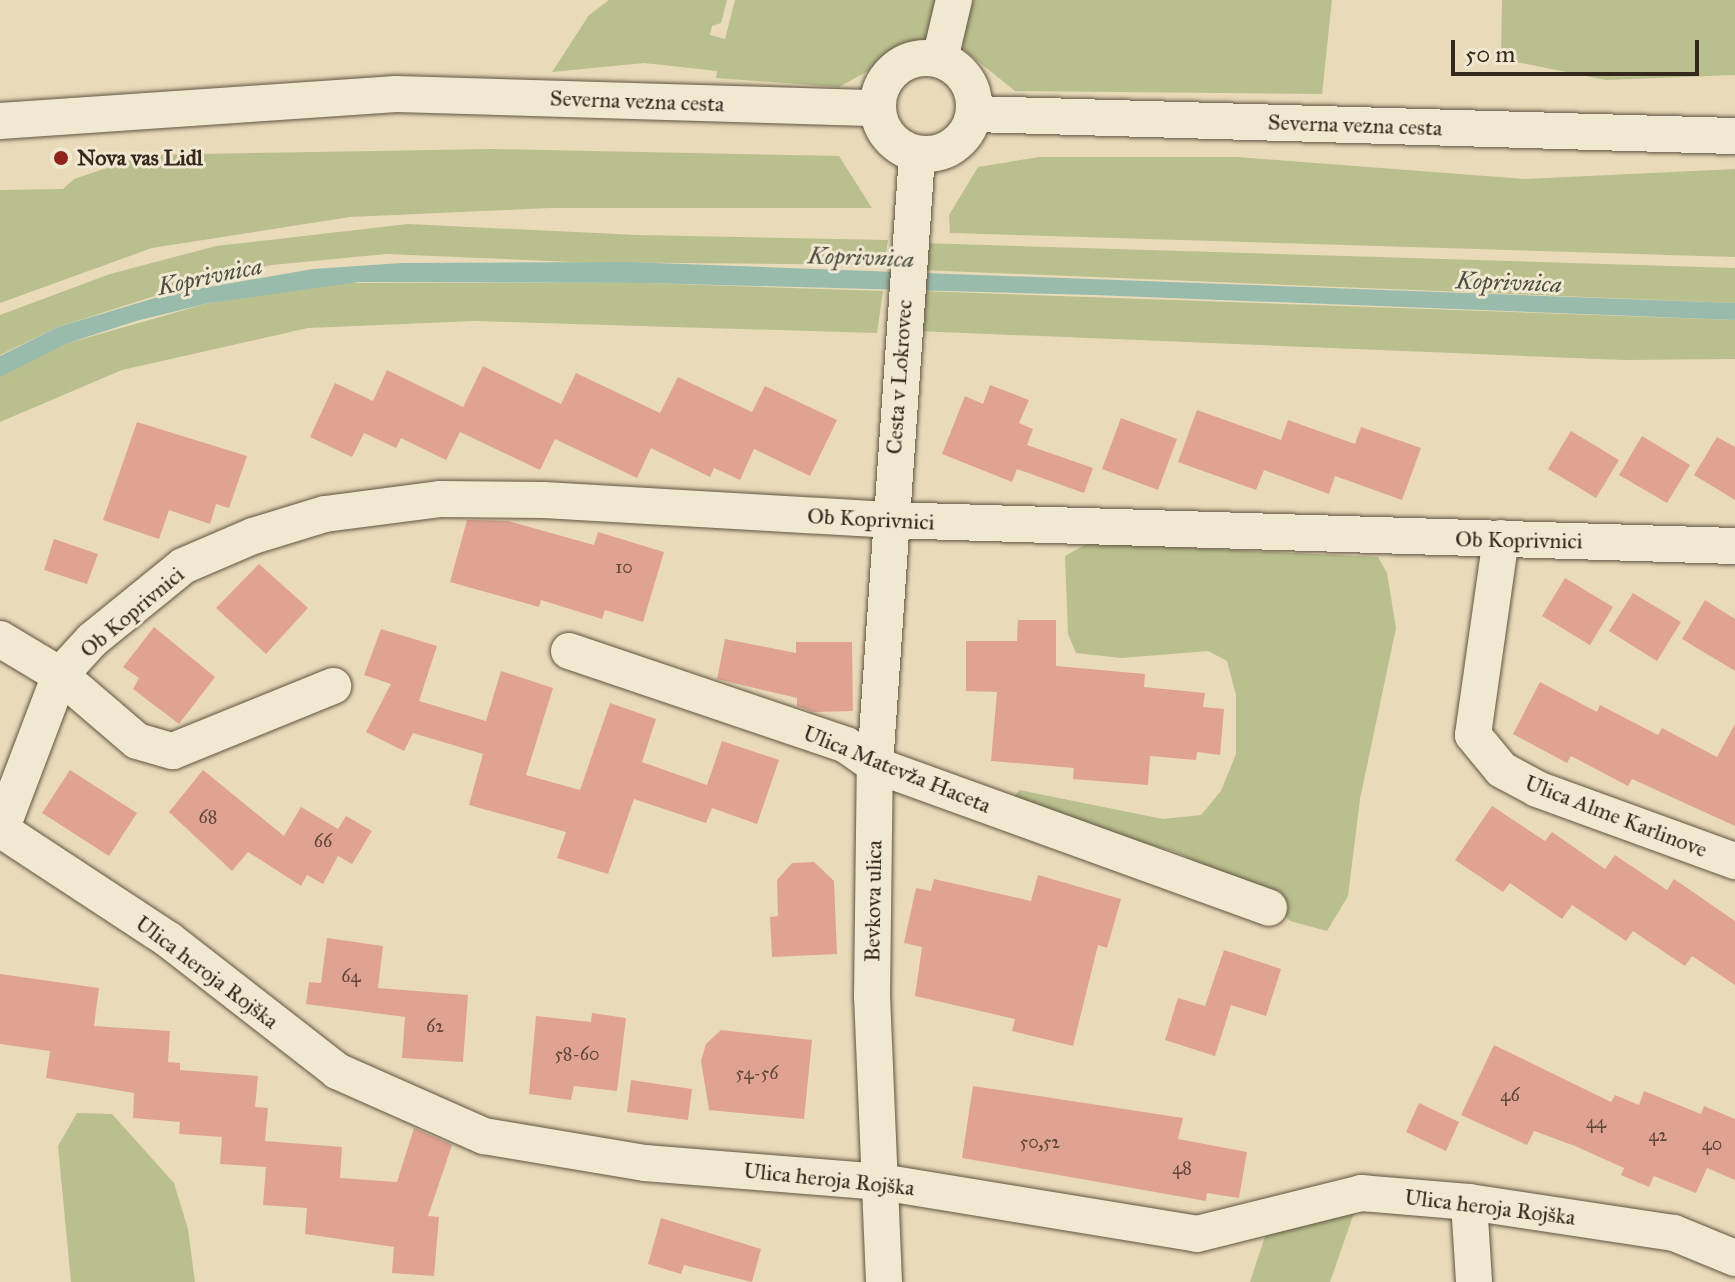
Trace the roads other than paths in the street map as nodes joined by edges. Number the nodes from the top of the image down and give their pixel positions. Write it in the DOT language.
graph roads {
  1 [pos="954,0"];
  2 [pos="940,59"];
  3 [pos="877,108"];
  4 [pos="974,114"];
  5 [pos="0,121"];
  6 [pos="1735,136"];
  7 [pos="917,155"];
  8 [pos="888,520"];
  9 [pos="1501,538"];
  10 [pos="1735,546"];
  11 [pos="0,639"];
  12 [pos="569,651"];
  13 [pos="60,675"];
  14 [pos="333,686"];
  15 [pos="875,765"];
  16 [pos="1,829"];
  17 [pos="1735,861"];
  18 [pos="1269,908"];
  19 [pos="881,1182"];
  20 [pos="1469,1202"];
  21 [pos="1735,1258"];
  22 [pos="884,1282"];
  23 [pos="1474,1282"];
  1 -- 2 [label="street"];
  2 -- 3 [label="street"];
  2 -- 4 [label="street"];
  3 -- 5 [label="street, Severna vezna cesta"];
  3 -- 7 [label="street"];
  4 -- 6 [label="street, Severna vezna cesta"];
  4 -- 7 [label="street"];
  7 -- 8 [label="street, Cesta v Lokrovec"];
  8 -- 9 [label="street, Ob Koprivnici"];
  8 -- 13 [label="street, Ob Koprivnici"];
  8 -- 15 [label="street, Bevkova ulica"];
  9 -- 10 [label="street, Ob Koprivnici"];
  9 -- 17 [label="street, Ulica Alme Karlinove"];
  11 -- 13 [label="street, Ob Koprivnici"];
  12 -- 15 [label="street, Ulica Matevža Haceta"];
  13 -- 14 [label="street, Ob Koprivnici"];
  13 -- 16 [label="street, Ob Koprivnici"];
  15 -- 18 [label="street, Ulica Matevža Haceta"];
  15 -- 19 [label="street, Bevkova ulica"];
  16 -- 19 [label="street, Ulica heroja Rojška"];
  19 -- 20 [label="street, Ulica heroja Rojška"];
  19 -- 22 [label="street, Bevkova ulica"];
  20 -- 21 [label="street, Ulica heroja Rojška"];
  20 -- 23 [label="street"];
}
